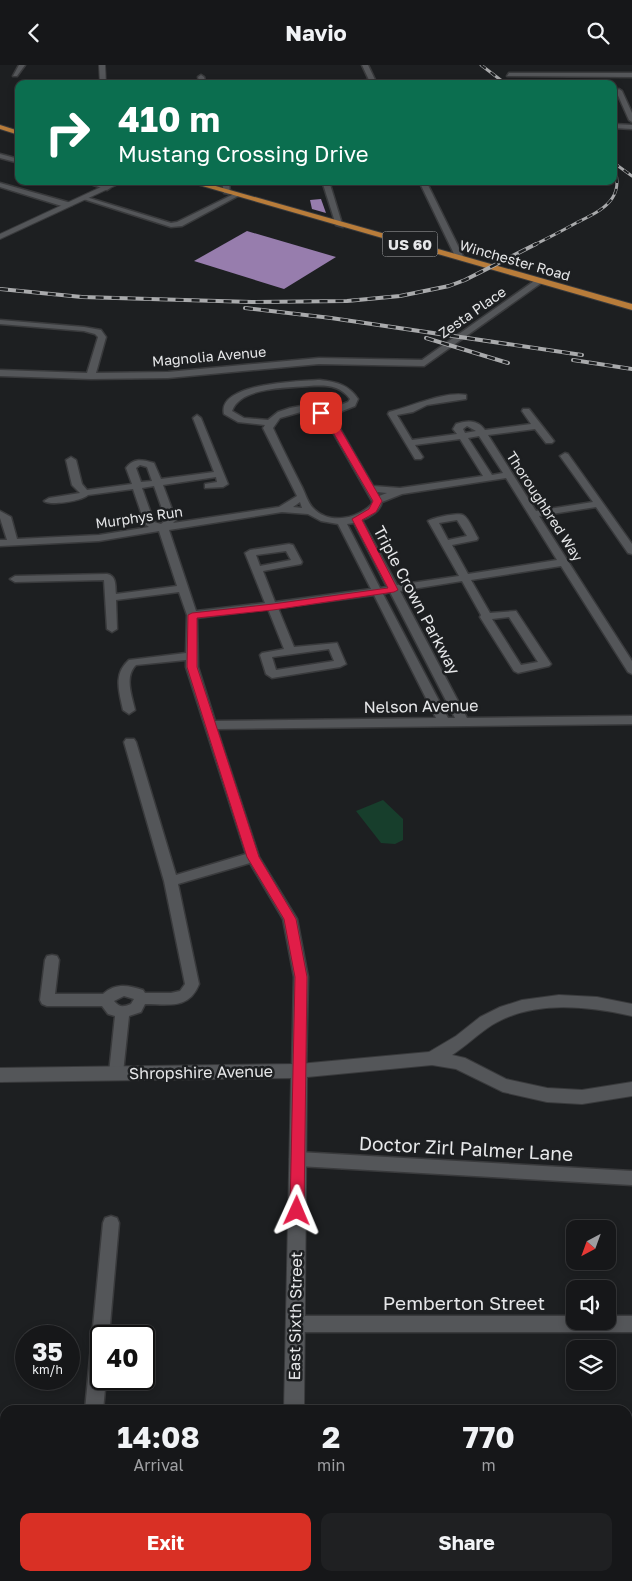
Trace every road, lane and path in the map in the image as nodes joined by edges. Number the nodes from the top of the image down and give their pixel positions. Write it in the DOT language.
graph roads {
  1 [pos="22,65"];
  2 [pos="102,65"];
  3 [pos="366,65"];
  4 [pos="15,75"];
  5 [pos="509,75"];
  6 [pos="632,75"];
  7 [pos="201,77"];
  8 [pos="521,77"];
  9 [pos="103,80"];
  10 [pos="202,80"];
  11 [pos="373,80"];
  12 [pos="524,80"];
  13 [pos="619,91"];
  14 [pos="632,121"];
  15 [pos="0,127"];
  16 [pos="617,127"];
  17 [pos="632,127"];
  18 [pos="15,132"];
  19 [pos="0,156"];
  20 [pos="15,160"];
  21 [pos="0,185"];
  22 [pos="98,185"];
  23 [pos="113,185"];
  24 [pos="202,185"];
  25 [pos="227,185"];
  26 [pos="325,185"];
  27 [pos="424,185"];
  28 [pos="107,188"];
  29 [pos="232,194"];
  30 [pos="84,198"];
  31 [pos="68,205"];
  32 [pos="340,225"];
  33 [pos="0,237"];
  34 [pos="460,258"];
  35 [pos="540,281"];
  36 [pos="632,307"];
  37 [pos="0,322"];
  38 [pos="420,363"];
  39 [pos="0,373"];
  40 [pos="91,376"];
  41 [pos="463,397"];
  42 [pos="526,411"];
  43 [pos="324,415"];
  44 [pos="197,418"];
  45 [pos="270,423"];
  46 [pos="537,426"];
  47 [pos="481,433"];
  48 [pos="462,436"];
  49 [pos="549,441"];
  50 [pos="409,443"];
  51 [pos="565,456"];
  52 [pos="418,457"];
  53 [pos="71,461"];
  54 [pos="219,474"];
  55 [pos="509,475"];
  56 [pos="490,478"];
  57 [pos="158,483"];
  58 [pos="137,485"];
  59 [pos="208,486"];
  60 [pos="400,491"];
  61 [pos="85,493"];
  62 [pos="374,495"];
  63 [pos="49,501"];
  64 [pos="599,504"];
  65 [pos="306,505"];
  66 [pos="282,509"];
  67 [pos="0,514"];
  68 [pos="534,514"];
  69 [pos="357,519"];
  70 [pos="341,521"];
  71 [pos="162,528"];
  72 [pos="12,541"];
  73 [pos="0,543"];
  74 [pos="446,543"];
  75 [pos="632,551"];
  76 [pos="564,562"];
  77 [pos="258,569"];
  78 [pos="466,578"];
  79 [pos="15,579"];
  80 [pos="183,588"];
  81 [pos="394,590"];
  82 [pos="378,592"];
  83 [pos="111,598"];
  84 [pos="273,607"];
  85 [pos="192,615"];
  86 [pos="487,617"];
  87 [pos="112,629"];
  88 [pos="290,651"];
  89 [pos="192,656"];
  90 [pos="632,670"];
  91 [pos="129,710"];
  92 [pos="632,720"];
  93 [pos="444,722"];
  94 [pos="463,722"];
  95 [pos="210,725"];
  96 [pos="130,742"];
  97 [pos="253,857"];
  98 [pos="170,881"];
  99 [pos="52,960"];
  100 [pos="141,999"];
  101 [pos="106,1000"];
  102 [pos="632,1010"];
  103 [pos="122,1013"];
  104 [pos="466,1037"];
  105 [pos="432,1058"];
  106 [pos="299,1071"];
  107 [pos="478,1072"];
  108 [pos="116,1073"];
  109 [pos="0,1075"];
  110 [pos="632,1089"];
  111 [pos="298,1159"];
  112 [pos="632,1178"];
  113 [pos="111,1223"];
  114 [pos="295,1323"];
  115 [pos="632,1324"];
  116 [pos="94,1405"];
  117 [pos="294,1405"];
  1 -- 4 [label="street"];
  2 -- 9 [label="street"];
  3 -- 11 [label="street"];
  5 -- 6 [label="street"];
  7 -- 10 [label="street"];
  8 -- 12 [label="street"];
  13 -- 14 [label="street"];
  15 -- 18 [label="main road"];
  16 -- 17 [label="street"];
  19 -- 20 [label="street"];
  21 -- 31 [label="street"];
  22 -- 28 [label="street"];
  23 -- 28 [label="street"];
  24 -- 29 [label="main road, Winchester Road / US 60"];
  25 -- 29 [label="street"];
  26 -- 32 [label="street"];
  27 -- 34 [label="street"];
  28 -- 30 [label="street"];
  29 -- 30 [label="street"];
  29 -- 32 [label="main road, Winchester Road / US 60"];
  30 -- 31 [label="street"];
  31 -- 33 [label="street"];
  32 -- 34 [label="main road, Winchester Road / US 60"];
  34 -- 35 [label="main road, Winchester Road / US 60"];
  35 -- 36 [label="main road, Winchester Road / US 60"];
  35 -- 38 [label="street, Zesta Place"];
  37 -- 40 [label="street"];
  38 -- 40 [label="street, Magnolia Avenue"];
  39 -- 40 [label="street, Magnolia Avenue"];
  41 -- 50 [label="street"];
  42 -- 46 [label="street"];
  43 -- 45 [label="street"];
  43 -- 45 [label="street"];
  43 -- 62 [label="street"];
  44 -- 54 [label="street"];
  45 -- 65 [label="street"];
  46 -- 47 [label="street"];
  46 -- 49 [label="street"];
  47 -- 48 [label="street"];
  47 -- 55 [label="street, Thoroughbred Way"];
  48 -- 50 [label="street"];
  48 -- 56 [label="street, Thoroughbred Way"];
  50 -- 52 [label="street"];
  51 -- 64 [label="street"];
  53 -- 61 [label="street"];
  54 -- 57 [label="street"];
  54 -- 59 [label="street"];
  55 -- 56 [label="street"];
  55 -- 68 [label="street, Thoroughbred Way"];
  56 -- 60 [label="street"];
  57 -- 58 [label="street"];
  57 -- 58 [label="street, East Sixth Street"];
  57 -- 71 [label="street, East Sixth Street"];
  58 -- 61 [label="street"];
  58 -- 71 [label="street, East Sixth Street"];
  60 -- 62 [label="street"];
  60 -- 62 [label="street"];
  61 -- 63 [label="street"];
  62 -- 69 [label="street, Triple Crown Parkway"];
  64 -- 68 [label="street"];
  64 -- 75 [label="street"];
  65 -- 66 [label="street, Murphys Run"];
  65 -- 66 [label="street, Murphys Run"];
  65 -- 70 [label="street, Triple Crown Parkway"];
  66 -- 71 [label="street, Murphys Run"];
  67 -- 72 [label="street"];
  68 -- 76 [label="street, Thoroughbred Way"];
  69 -- 70 [label="street, Triple Crown Parkway"];
  69 -- 81 [label="street, Triple Crown Parkway"];
  70 -- 82 [label="street, Triple Crown Parkway"];
  71 -- 72 [label="street, Murphys Run"];
  71 -- 80 [label="street, East Sixth Street"];
  72 -- 73 [label="street, Murphys Run"];
  74 -- 78 [label="street"];
  76 -- 78 [label="street"];
  76 -- 90 [label="street, Thoroughbred Way"];
  77 -- 84 [label="street"];
  78 -- 81 [label="street"];
  78 -- 86 [label="street"];
  79 -- 83 [label="street"];
  80 -- 83 [label="street"];
  80 -- 85 [label="street, East Sixth Street"];
  81 -- 82 [label="street"];
  81 -- 94 [label="street, Triple Crown Parkway"];
  82 -- 84 [label="street"];
  82 -- 93 [label="street, Triple Crown Parkway"];
  83 -- 87 [label="street"];
  84 -- 85 [label="street"];
  84 -- 88 [label="street"];
  85 -- 89 [label="street, East Sixth Street"];
  86 -- 86 [label="street"];
  88 -- 88 [label="street"];
  89 -- 91 [label="street"];
  89 -- 95 [label="street, East Sixth Street"];
  92 -- 94 [label="street, Nelson Avenue"];
  93 -- 94 [label="street, Nelson Avenue"];
  93 -- 95 [label="street, Nelson Avenue"];
  95 -- 97 [label="street, East Sixth Street"];
  96 -- 98 [label="street"];
  97 -- 98 [label="street"];
  97 -- 106 [label="street, East Sixth Street"];
  98 -- 100 [label="street"];
  99 -- 101 [label="street"];
  100 -- 101 [label="street"];
  100 -- 103 [label="street"];
  101 -- 103 [label="street"];
  102 -- 104 [label="street, Shropshire Avenue"];
  103 -- 108 [label="street"];
  104 -- 105 [label="street, Shropshire Avenue"];
  104 -- 107 [label="street, Shropshire Avenue"];
  105 -- 106 [label="street, Shropshire Avenue"];
  105 -- 107 [label="street, Shropshire Avenue"];
  106 -- 108 [label="street, Shropshire Avenue"];
  106 -- 111 [label="street, East Sixth Street"];
  107 -- 110 [label="street, Shropshire Avenue"];
  108 -- 109 [label="street, Shropshire Avenue"];
  111 -- 112 [label="street, Doctor Zirl Palmer Lane"];
  111 -- 114 [label="street, East Sixth Street"];
  113 -- 116 [label="street"];
  114 -- 115 [label="street, Pemberton Street"];
  114 -- 117 [label="street, East Sixth Street"];
}
